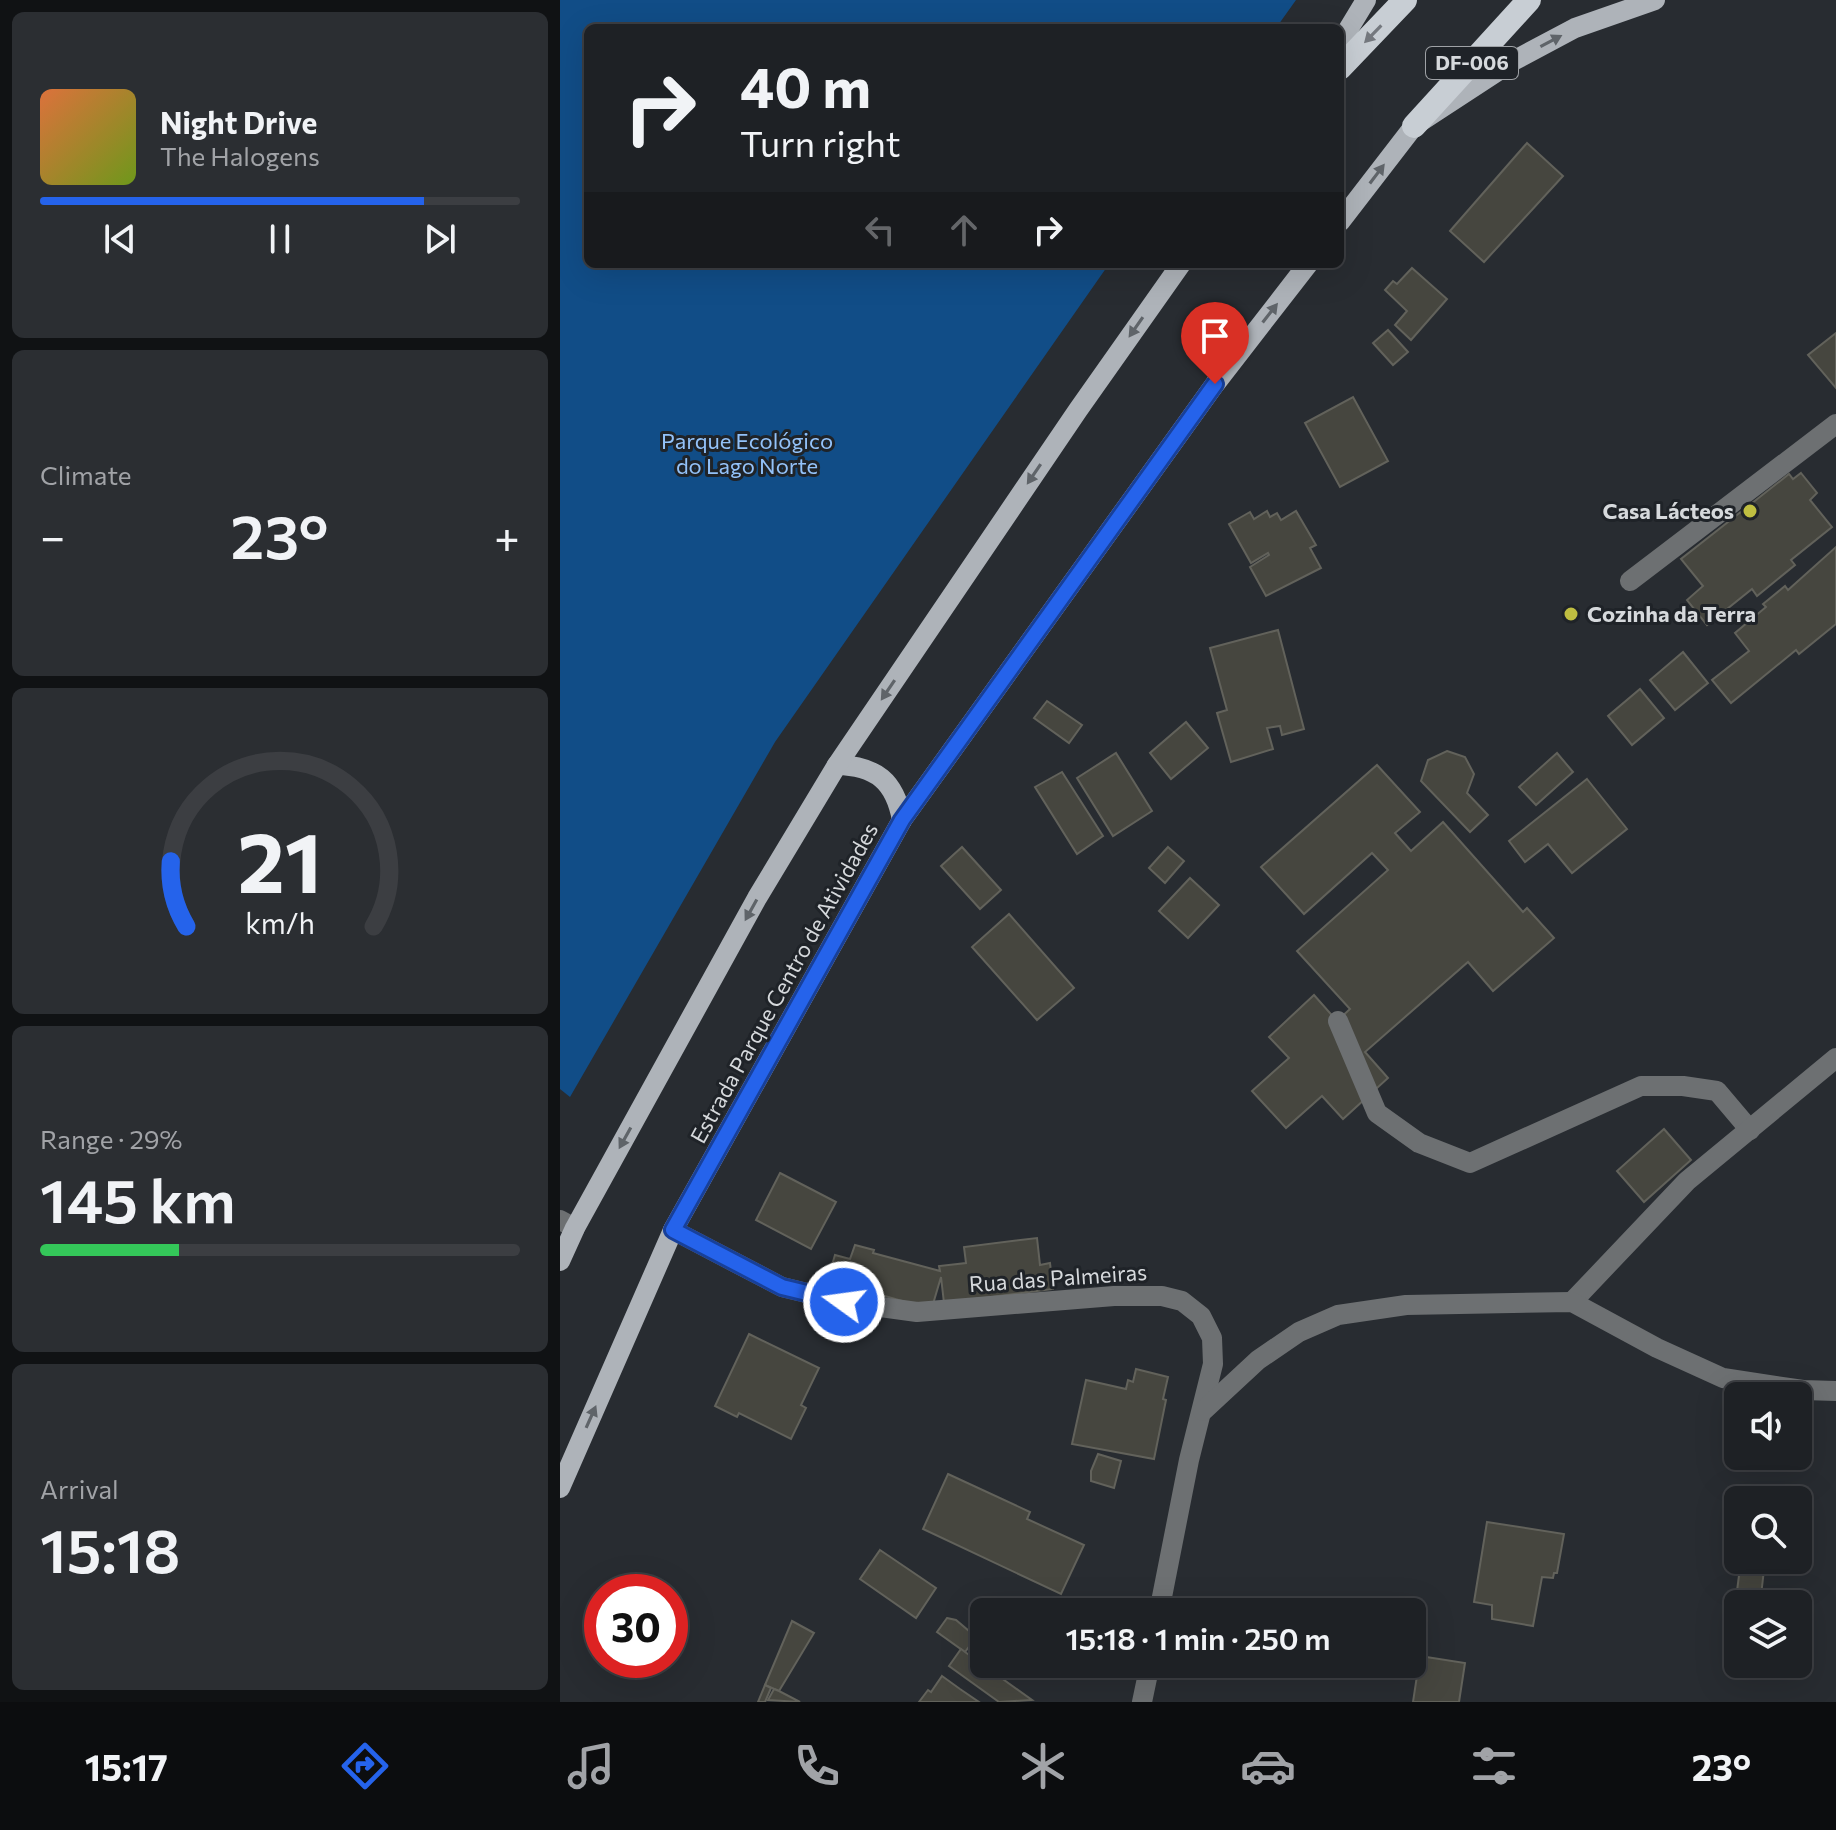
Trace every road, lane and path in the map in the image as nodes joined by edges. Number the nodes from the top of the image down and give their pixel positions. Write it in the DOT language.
graph roads {
  1 [pos="1366,0"];
  2 [pos="1405,0"];
  3 [pos="1529,0"];
  4 [pos="1655,0"];
  5 [pos="1344,36"];
  6 [pos="1344,64"];
  7 [pos="1414,126"];
  8 [pos="1344,217"];
  9 [pos="1178,268"];
  10 [pos="1305,268"];
  11 [pos="1836,424"];
  12 [pos="1630,581"];
  13 [pos="837,765"];
  14 [pos="902,820"];
  15 [pos="1338,1021"];
  16 [pos="1836,1058"];
  17 [pos="1750,1130"];
  18 [pos="567,1224"];
  19 [pos="673,1230"];
  20 [pos="560,1261"];
  21 [pos="1572,1302"];
  22 [pos="1836,1391"];
  23 [pos="1203,1411"];
  24 [pos="560,1488"];
  25 [pos="1162,1598"];
  26 [pos="1147,1678"];
  27 [pos="1142,1702"];
  1 -- 5 [label="main road"];
  2 -- 6 [label="highway, one-way"];
  3 -- 7 [label="highway, DF-006"];
  7 -- 4 [label="main road, one-way"];
  8 -- 7 [label="main road, DF-006, one-way"];
  9 -- 13 [label="main road, one-way"];
  14 -- 10 [label="main road, Estrada Parque Centro de Atividades, one-way"];
  11 -- 12 [label="street"];
  13 -- 14 [label="main road"];
  13 -- 18 [label="main road, one-way"];
  14 -- 19 [label="main road, Estrada Parque Centro de Atividades"];
  15 -- 17 [label="street"];
  16 -- 17 [label="street"];
  17 -- 21 [label="street"];
  18 -- 20 [label="main road"];
  19 -- 23 [label="street, Rua das Palmeiras"];
  24 -- 19 [label="main road, Estrada Parque Centro de Atividades, one-way"];
  21 -- 22 [label="street"];
  21 -- 23 [label="street"];
  23 -- 25 [label="street, Rua das Palmeiras"];
  26 -- 27 [label="street"];
}
